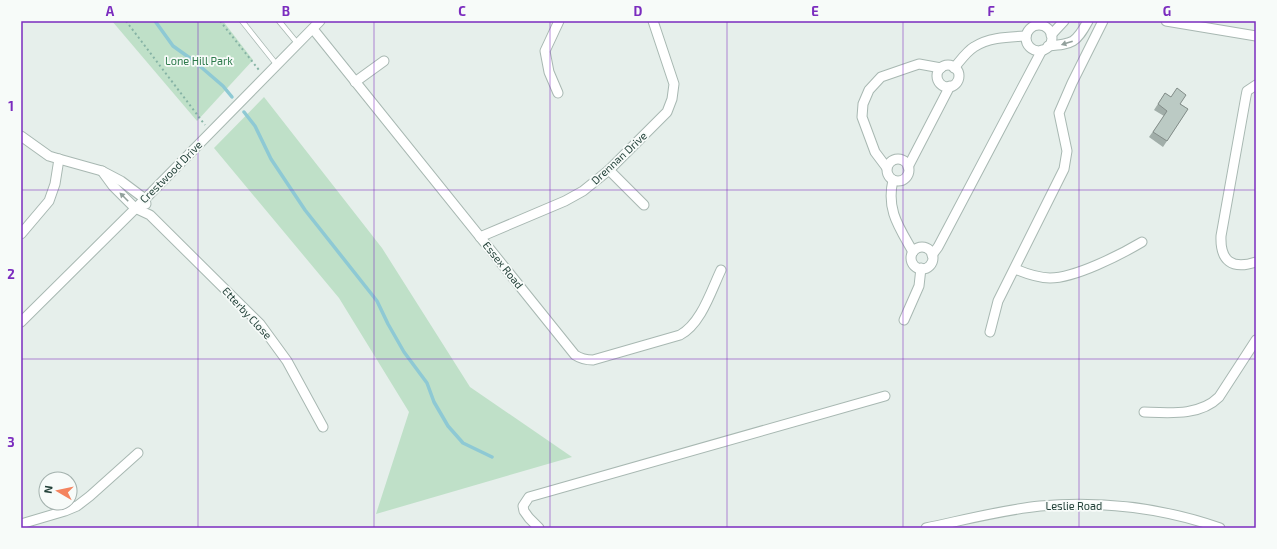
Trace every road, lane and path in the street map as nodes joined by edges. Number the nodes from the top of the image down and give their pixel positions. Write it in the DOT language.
graph roads {
  1 [pos="126,21"];
  2 [pos="220,21"];
  3 [pos="242,21"];
  4 [pos="279,21"];
  5 [pos="320,21"];
  6 [pos="559,21"];
  7 [pos="653,21"];
  8 [pos="1064,21"];
  9 [pos="1103,21"];
  10 [pos="1166,21"];
  11 [pos="1085,22"];
  12 [pos="313,29"];
  13 [pos="1051,35"];
  14 [pos="1026,36"];
  15 [pos="1256,36"];
  16 [pos="298,44"];
  17 [pos="1045,48"];
  18 [pos="384,61"];
  19 [pos="277,65"];
  20 [pos="941,68"];
  21 [pos="954,68"];
  22 [pos="265,78"];
  23 [pos="355,82"];
  24 [pos="1256,85"];
  25 [pos="950,86"];
  26 [pos="558,93"];
  27 [pos="211,132"];
  28 [pos="21,136"];
  29 [pos="59,159"];
  30 [pos="908,167"];
  31 [pos="887,168"];
  32 [pos="609,170"];
  33 [pos="102,171"];
  34 [pos="894,180"];
  35 [pos="145,199"];
  36 [pos="644,205"];
  37 [pos="135,208"];
  38 [pos="150,215"];
  39 [pos="21,234"];
  40 [pos="480,237"];
  41 [pos="1142,242"];
  42 [pos="913,252"];
  43 [pos="932,255"];
  44 [pos="1256,262"];
  45 [pos="921,268"];
  46 [pos="1015,269"];
  47 [pos="721,270"];
  48 [pos="904,320"];
  49 [pos="21,322"];
  50 [pos="990,332"];
  51 [pos="1256,340"];
  52 [pos="885,396"];
  53 [pos="1144,412"];
  54 [pos="323,427"];
  55 [pos="138,453"];
  56 [pos="21,524"];
  57 [pos="539,528"];
  58 [pos="926,528"];
  59 [pos="1220,528"];
  1 -- 27 [label="path"];
  2 -- 22 [label="path"];
  3 -- 19 [label="lane"];
  4 -- 16 [label="lane"];
  5 -- 12 [label="street, Crestwood Drive"];
  6 -- 26 [label="street"];
  7 -- 32 [label="street, Drennan Drive"];
  8 -- 13 [label="street"];
  9 -- 46 [label="street"];
  10 -- 15 [label="street"];
  11 -- 17 [label="street, one-way"];
  12 -- 16 [label="street, Crestwood Drive"];
  12 -- 23 [label="street, Essex Road"];
  13 -- 14 [label="street"];
  13 -- 17 [label="street"];
  14 -- 17 [label="street"];
  14 -- 21 [label="street"];
  16 -- 19 [label="street, Crestwood Drive"];
  17 -- 43 [label="street"];
  18 -- 23 [label="street"];
  19 -- 22 [label="street, Crestwood Drive"];
  20 -- 21 [label="street"];
  20 -- 25 [label="street"];
  20 -- 31 [label="street"];
  21 -- 25 [label="street"];
  22 -- 27 [label="street, Crestwood Drive"];
  23 -- 40 [label="street, Essex Road"];
  24 -- 44 [label="street"];
  25 -- 30 [label="street"];
  27 -- 35 [label="street, Crestwood Drive"];
  28 -- 29 [label="street"];
  29 -- 33 [label="street"];
  29 -- 39 [label="street"];
  30 -- 31 [label="street"];
  30 -- 34 [label="street"];
  31 -- 34 [label="street"];
  32 -- 36 [label="street"];
  32 -- 40 [label="street, Drennan Drive"];
  33 -- 35 [label="street"];
  37 -- 33 [label="street, Etterby Close, one-way"];
  34 -- 42 [label="street"];
  35 -- 37 [label="street, Crestwood Drive"];
  35 -- 38 [label="street, Etterby Close"];
  37 -- 38 [label="street, Etterby Close"];
  37 -- 49 [label="street, Crestwood Drive"];
  38 -- 54 [label="street, Etterby Close"];
  40 -- 47 [label="street, Essex Road"];
  41 -- 46 [label="street"];
  42 -- 43 [label="street"];
  42 -- 45 [label="street"];
  43 -- 45 [label="street"];
  45 -- 48 [label="street"];
  46 -- 50 [label="street"];
  51 -- 53 [label="street"];
  52 -- 57 [label="street"];
  55 -- 56 [label="street"];
  58 -- 59 [label="street, Leslie Road"];
}
